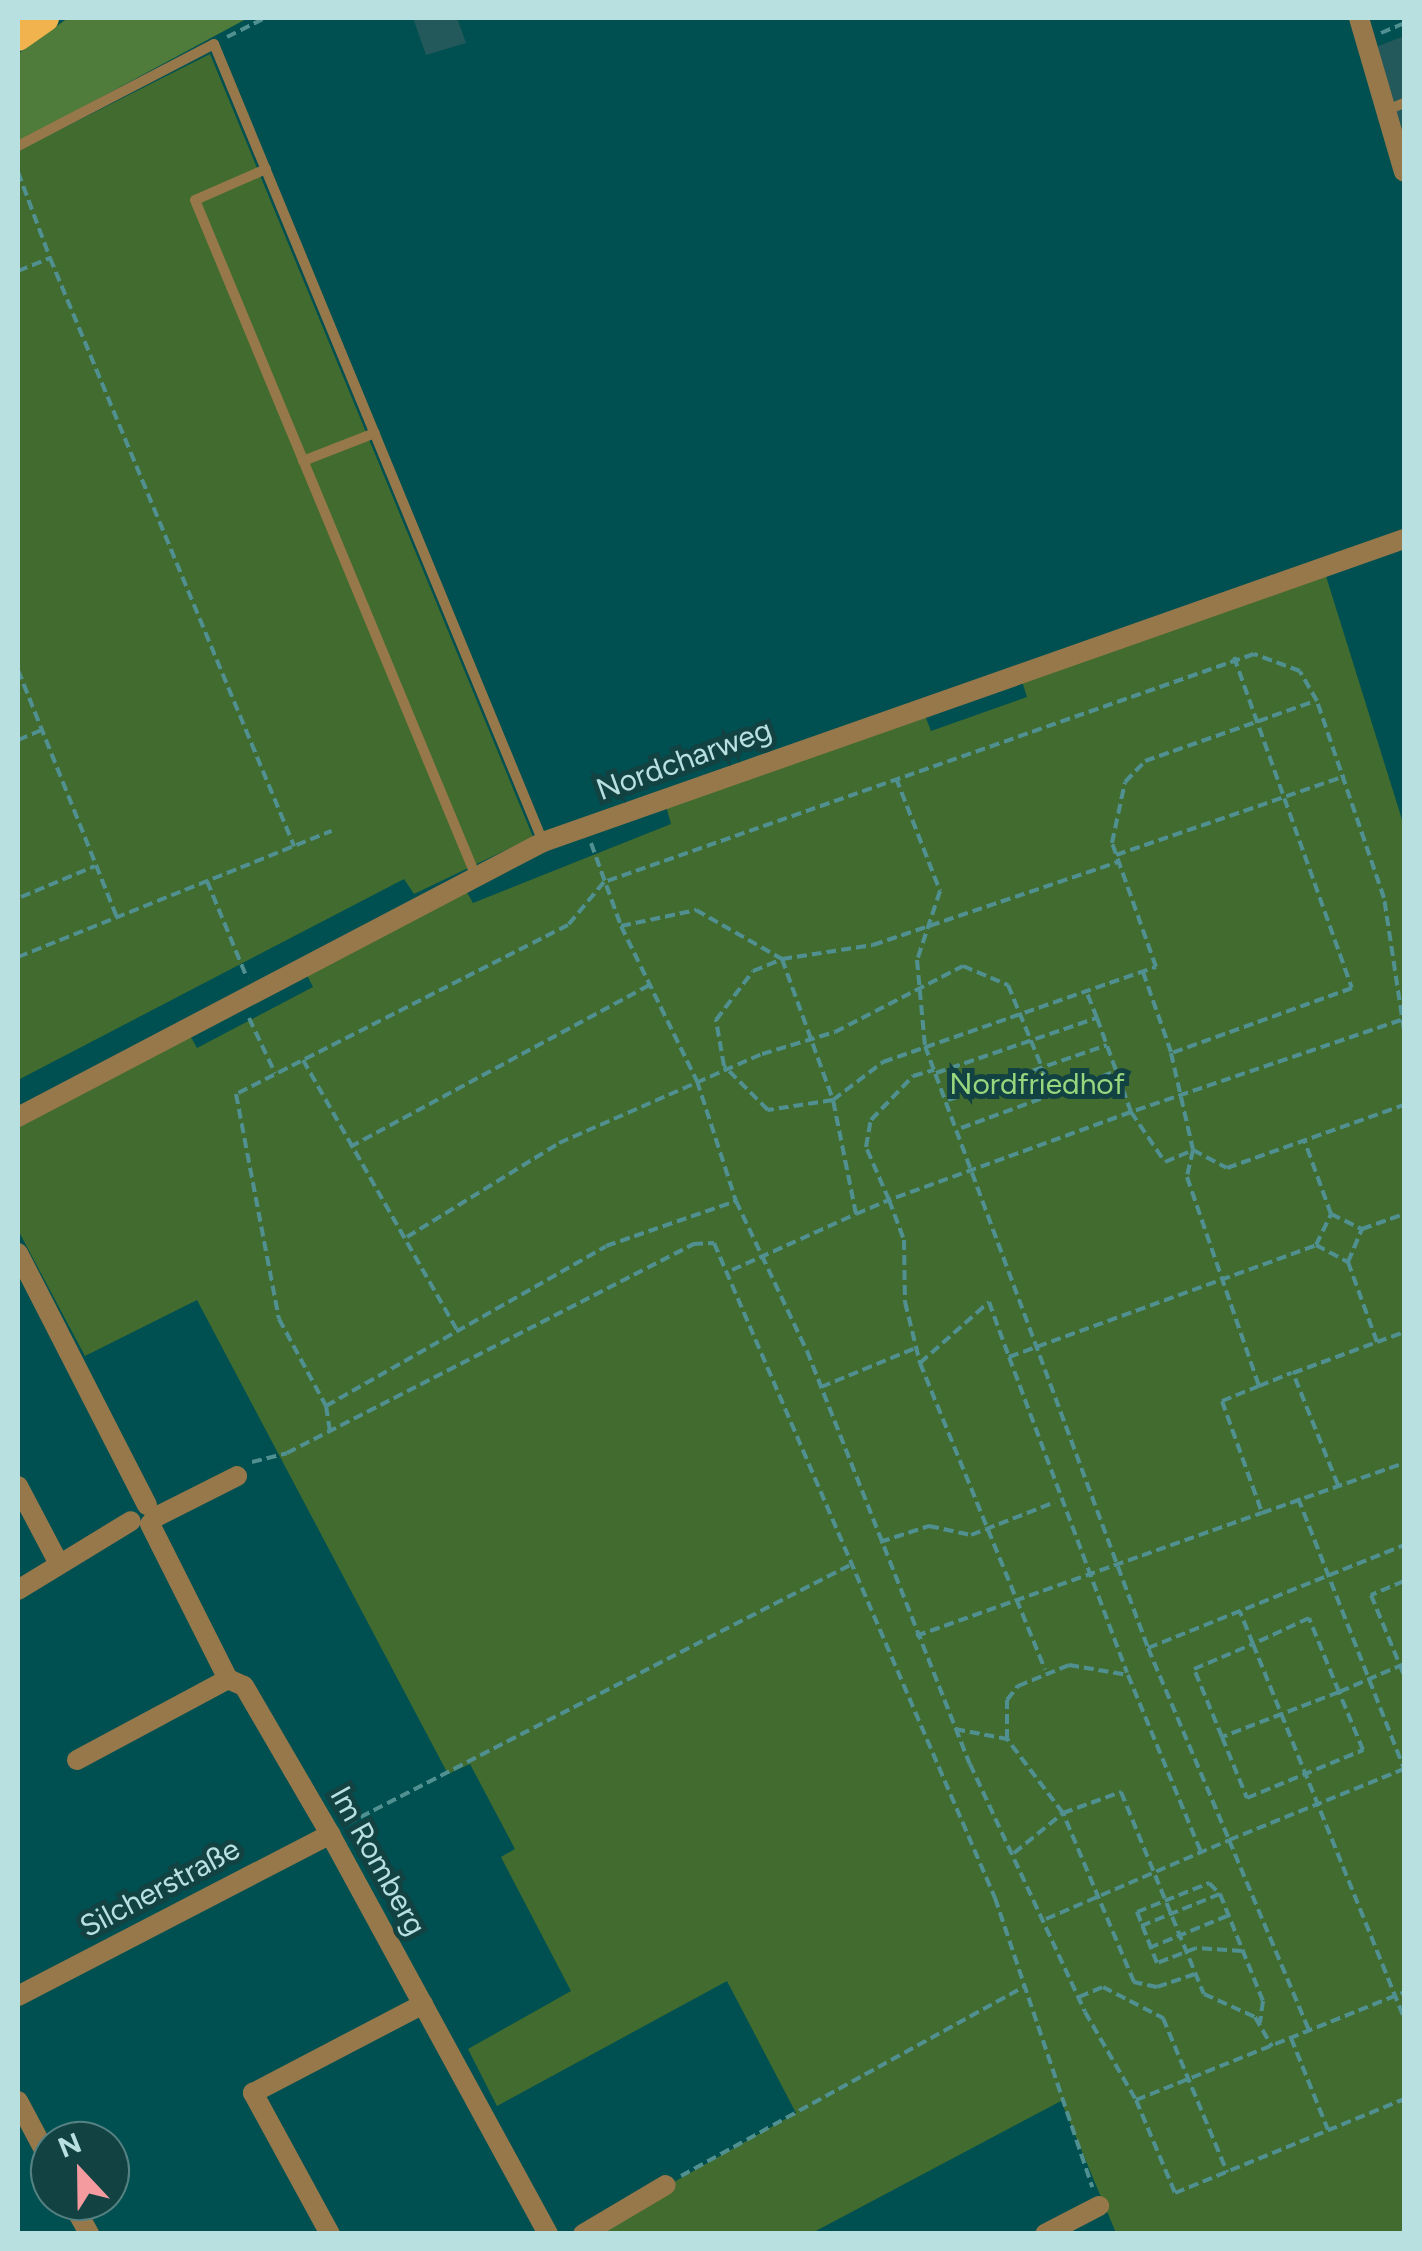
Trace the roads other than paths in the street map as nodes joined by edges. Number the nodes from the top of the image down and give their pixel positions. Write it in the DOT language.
graph roads {
  1 [pos="45,18"];
  2 [pos="1359,18"];
  3 [pos="18,37"];
  4 [pos="1404,103"];
  5 [pos="1384,111"];
  6 [pos="18,146"];
  7 [pos="266,169"];
  8 [pos="1404,172"];
  9 [pos="376,433"];
  10 [pos="303,461"];
  11 [pos="1404,539"];
  12 [pos="543,842"];
  13 [pos="475,874"];
  14 [pos="18,1117"];
  15 [pos="18,1253"];
  16 [pos="237,1476"];
  17 [pos="18,1486"];
  18 [pos="145,1517"];
  19 [pos="57,1560"];
  20 [pos="18,1590"];
  21 [pos="228,1679"];
  22 [pos="77,1760"];
  23 [pos="330,1834"];
  24 [pos="18,1996"];
  25 [pos="423,2004"];
  26 [pos="18,2101"];
  27 [pos="30,2124"];
  28 [pos="666,2185"];
  29 [pos="1099,2206"];
  30 [pos="330,2234"];
  31 [pos="548,2234"];
  32 [pos="583,2234"];
  33 [pos="1045,2234"];
  1 -- 3 [label="highway"];
  2 -- 5 [label="street"];
  4 -- 5 [label="lane"];
  5 -- 8 [label="street"];
  6 -- 7 [label="lane"];
  7 -- 9 [label="lane"];
  7 -- 10 [label="lane"];
  9 -- 10 [label="lane"];
  9 -- 12 [label="lane"];
  10 -- 13 [label="lane"];
  11 -- 12 [label="street, Nordcharweg"];
  12 -- 13 [label="street, Nordcharweg"];
  13 -- 14 [label="street, Nordcharweg"];
  15 -- 18 [label="street, Im Romberg"];
  16 -- 18 [label="street"];
  17 -- 19 [label="street"];
  18 -- 19 [label="street"];
  18 -- 21 [label="street, Im Romberg"];
  19 -- 20 [label="street"];
  21 -- 22 [label="street"];
  21 -- 23 [label="street, Im Romberg"];
  23 -- 24 [label="street, Silcherstraße"];
  23 -- 25 [label="street, Im Romberg"];
  25 -- 30 [label="street"];
  25 -- 31 [label="street, Im Romberg"];
  26 -- 27 [label="street"];
  28 -- 32 [label="street"];
  29 -- 33 [label="street"];
}
